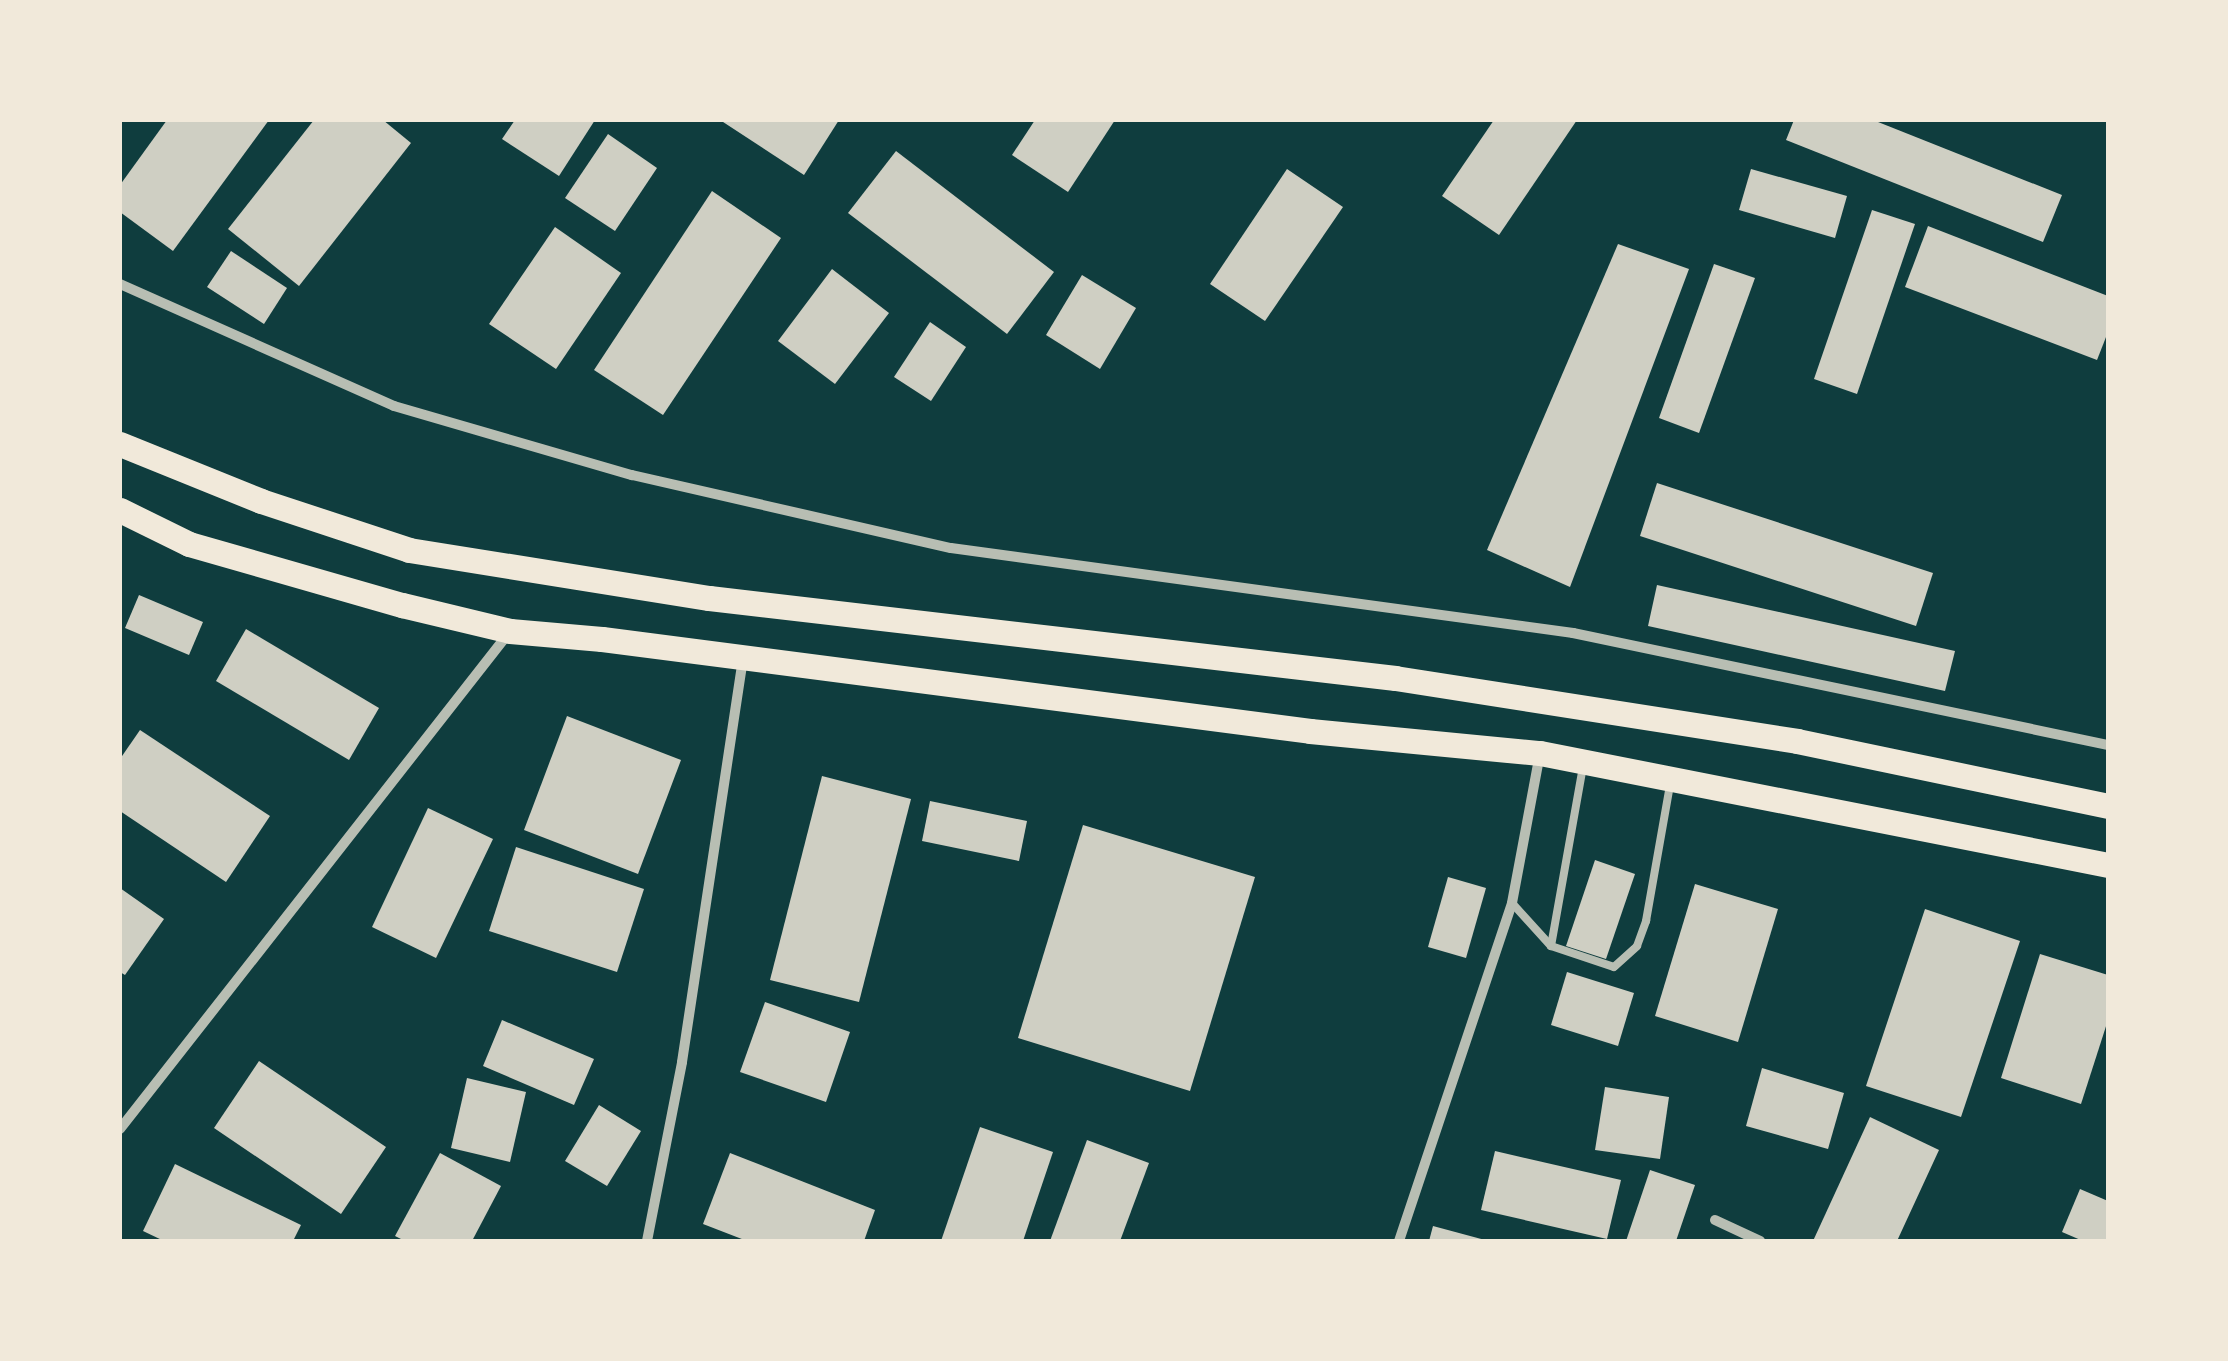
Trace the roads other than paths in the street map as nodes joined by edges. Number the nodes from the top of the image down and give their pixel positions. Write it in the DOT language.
graph roads {
  1 [pos="120,284"];
  2 [pos="120,444"];
  3 [pos="120,510"];
  4 [pos="510,630"];
  5 [pos="743,657"];
  6 [pos="2108,746"];
  7 [pos="1540,753"];
  8 [pos="1584,761"];
  9 [pos="1671,778"];
  10 [pos="2108,806"];
  11 [pos="2108,865"];
  12 [pos="1512,903"];
  13 [pos="1551,946"];
  14 [pos="120,1129"];
  15 [pos="1715,1220"];
  16 [pos="648,1241"];
  17 [pos="1399,1241"];
  18 [pos="1760,1241"];
  1 -- 6 [label="street"];
  2 -- 10 [label="main road"];
  3 -- 4 [label="main road"];
  4 -- 5 [label="main road"];
  4 -- 14 [label="street"];
  5 -- 7 [label="main road"];
  5 -- 16 [label="street"];
  7 -- 8 [label="main road"];
  7 -- 12 [label="street"];
  8 -- 9 [label="main road"];
  8 -- 13 [label="lane"];
  9 -- 11 [label="main road"];
  9 -- 13 [label="lane"];
  12 -- 13 [label="lane"];
  12 -- 17 [label="street"];
  15 -- 18 [label="street"];
}
